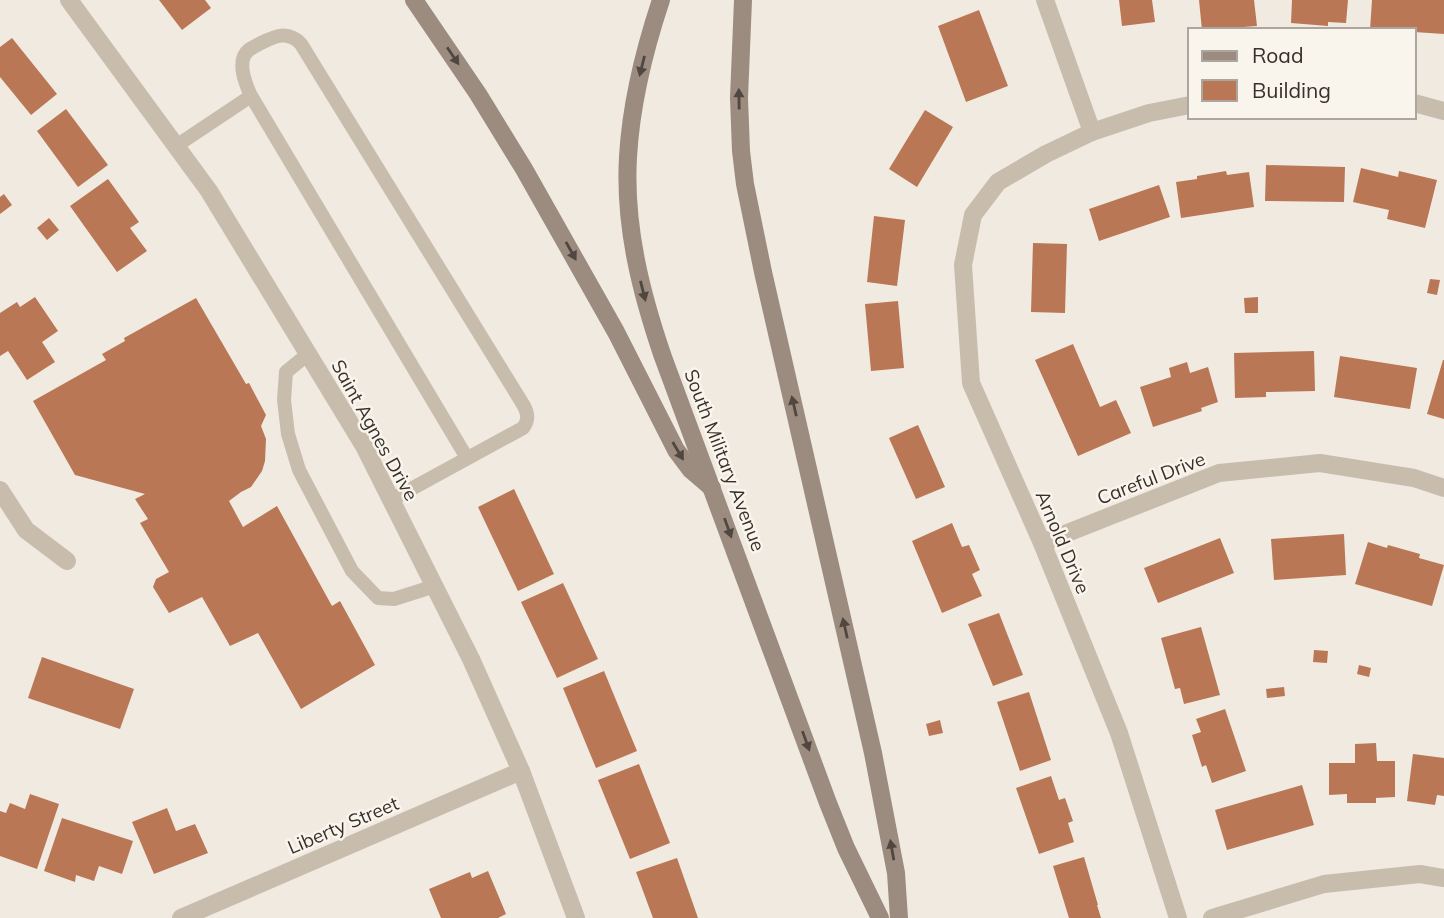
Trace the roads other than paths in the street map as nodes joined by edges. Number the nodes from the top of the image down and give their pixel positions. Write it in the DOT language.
graph roads {
  1 [pos="69,0"];
  2 [pos="414,0"];
  3 [pos="661,0"];
  4 [pos="743,0"];
  5 [pos="1045,0"];
  6 [pos="251,96"];
  7 [pos="1416,104"];
  8 [pos="1188,105"];
  9 [pos="1444,111"];
  10 [pos="1092,132"];
  11 [pos="176,146"];
  12 [pos="308,354"];
  13 [pos="467,458"];
  14 [pos="1444,488"];
  15 [pos="714,489"];
  16 [pos="0,490"];
  17 [pos="391,500"];
  18 [pos="1042,543"];
  19 [pos="67,561"];
  20 [pos="435,586"];
  21 [pos="521,771"];
  22 [pos="1444,878"];
  23 [pos="181,918"];
  24 [pos="576,918"];
  25 [pos="880,918"];
  26 [pos="899,918"];
  27 [pos="1178,918"];
  28 [pos="1212,918"];
  1 -- 11 [label="street, Saint Agnes Drive"];
  2 -- 15 [label="main road, one-way"];
  3 -- 15 [label="main road, South Military Avenue, one-way"];
  26 -- 4 [label="main road, one-way"];
  5 -- 10 [label="street"];
  6 -- 11 [label="lane"];
  6 -- 13 [label="lane"];
  6 -- 13 [label="lane"];
  7 -- 9 [label="street"];
  8 -- 10 [label="street"];
  10 -- 18 [label="street, Arnold Drive"];
  11 -- 12 [label="street, Saint Agnes Drive"];
  12 -- 17 [label="street, Saint Agnes Drive"];
  12 -- 20 [label="lane"];
  13 -- 17 [label="lane"];
  14 -- 18 [label="street, Careful Drive"];
  15 -- 25 [label="main road, South Military Avenue, one-way"];
  16 -- 19 [label="street"];
  17 -- 20 [label="street, Saint Agnes Drive"];
  18 -- 27 [label="street, Arnold Drive"];
  20 -- 21 [label="street, Saint Agnes Drive"];
  21 -- 23 [label="street, Liberty Street"];
  21 -- 24 [label="street, Saint Agnes Drive"];
  22 -- 28 [label="street"];
}
